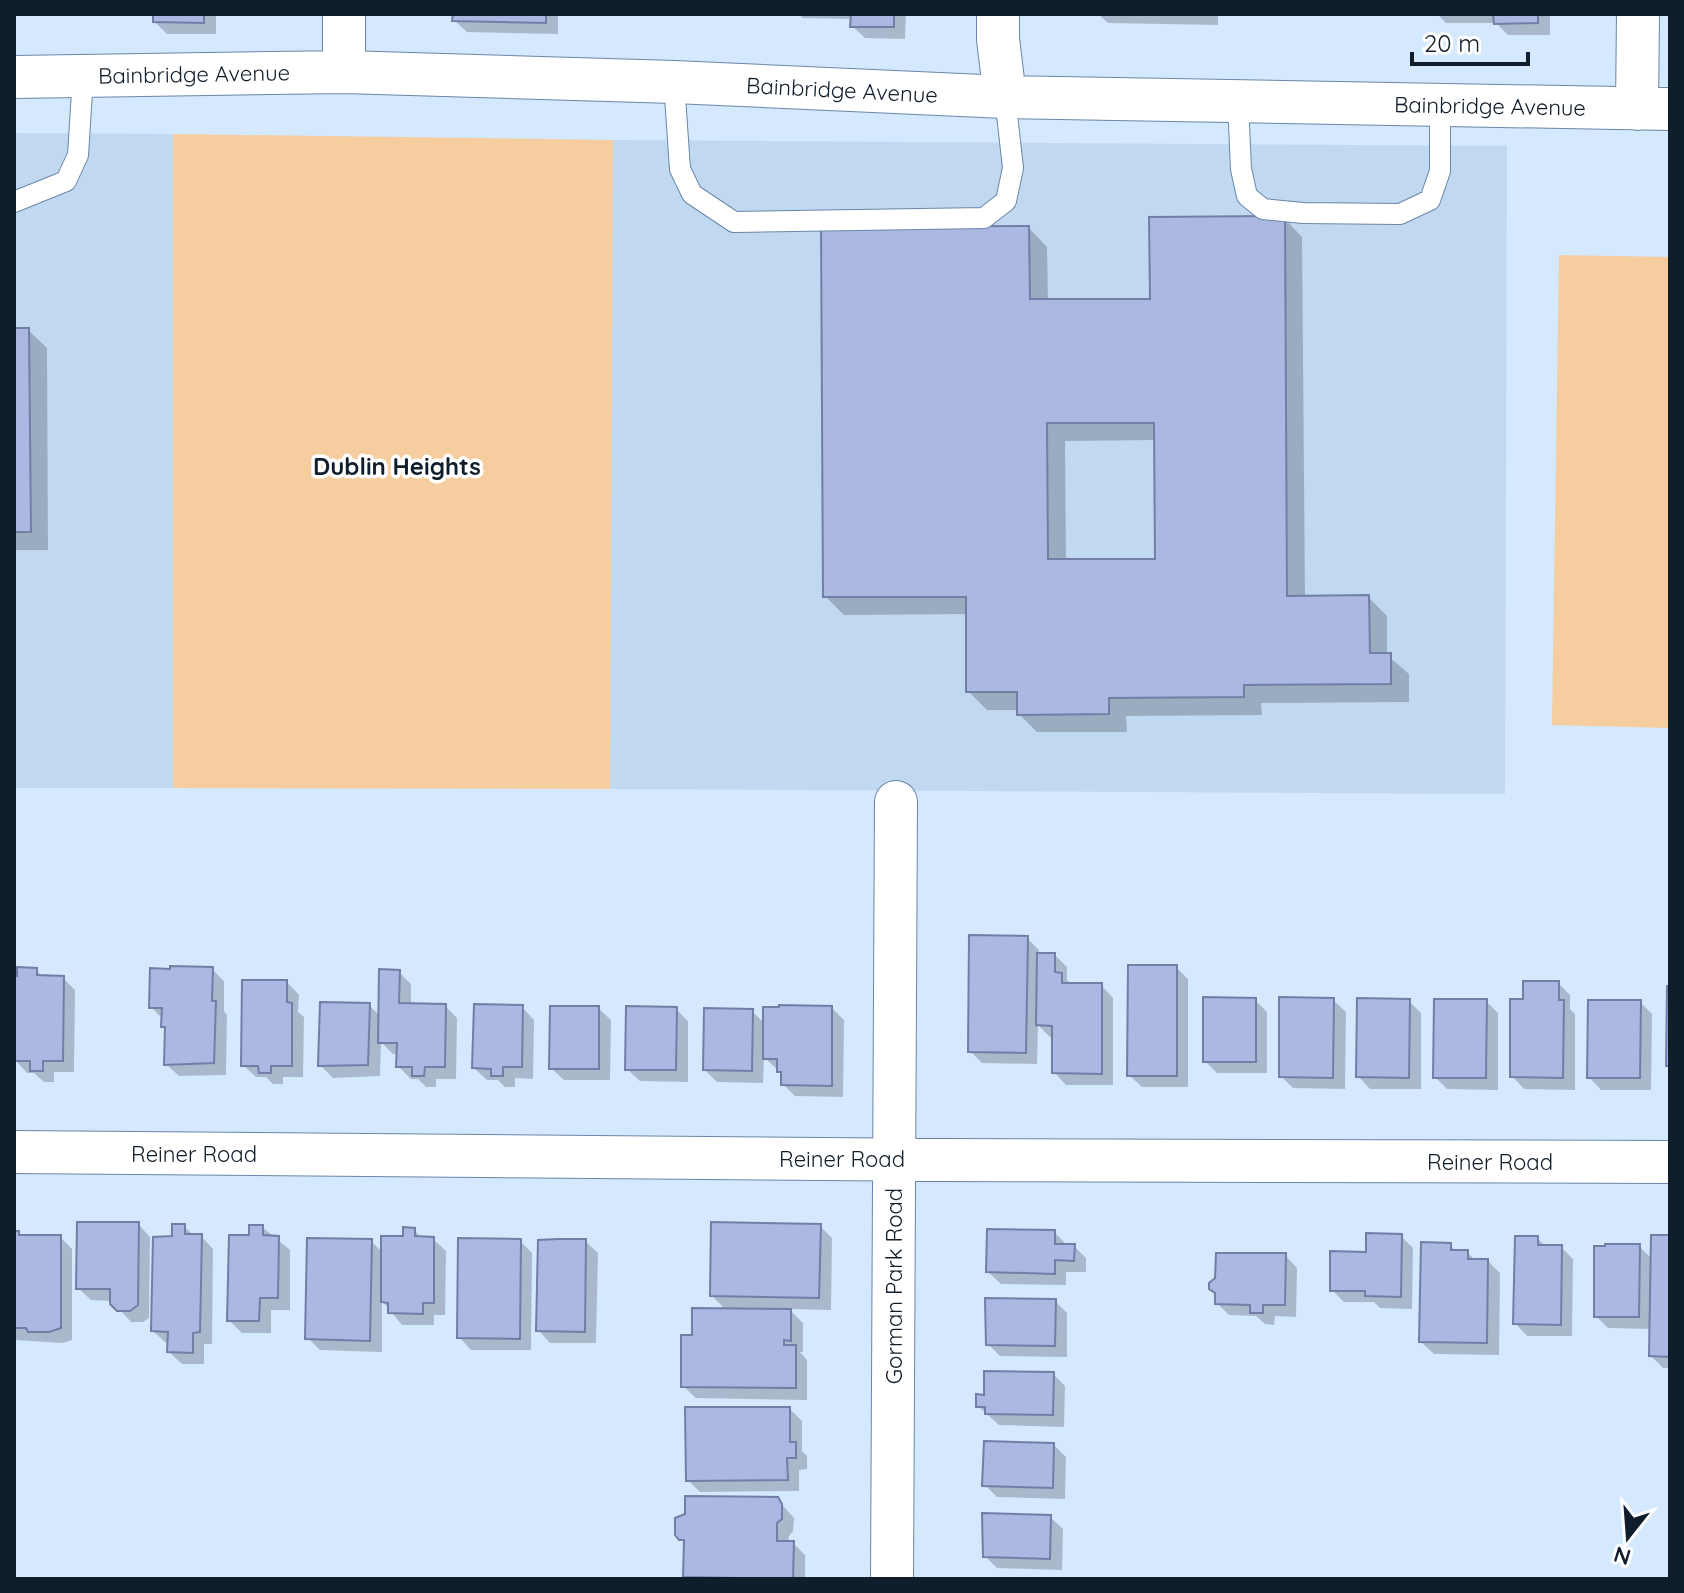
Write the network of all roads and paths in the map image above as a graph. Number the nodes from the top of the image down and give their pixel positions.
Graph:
1 (344, 14) edge
2 (998, 14) edge
3 (1638, 14) edge
4 (344, 72) junction
5 (83, 76) junction
6 (14, 77) edge
7 (674, 82) junction
8 (1005, 97) junction
9 (1238, 102) junction
10 (1440, 105) junction
11 (1654, 109) edge
12 (14, 202) edge
13 (896, 802) dead end
14 (14, 1152) edge
15 (895, 1160) junction
16 (1670, 1162) edge
17 (892, 1579) edge

1 - 4 street
2 - 8 street
3 - 11 street
4 - 5 street, Bainbridge Avenue
4 - 7 street, Bainbridge Avenue
5 - 6 street, Bainbridge Avenue
5 - 12 lane
7 - 8 street, Bainbridge Avenue
7 - 8 lane
8 - 9 street, Bainbridge Avenue
9 - 10 street, Bainbridge Avenue
9 - 10 lane
10 - 11 street, Bainbridge Avenue
13 - 15 street, Gorman Park Road
14 - 15 street, Reiner Road
15 - 16 street, Reiner Road
15 - 17 street, Gorman Park Road

